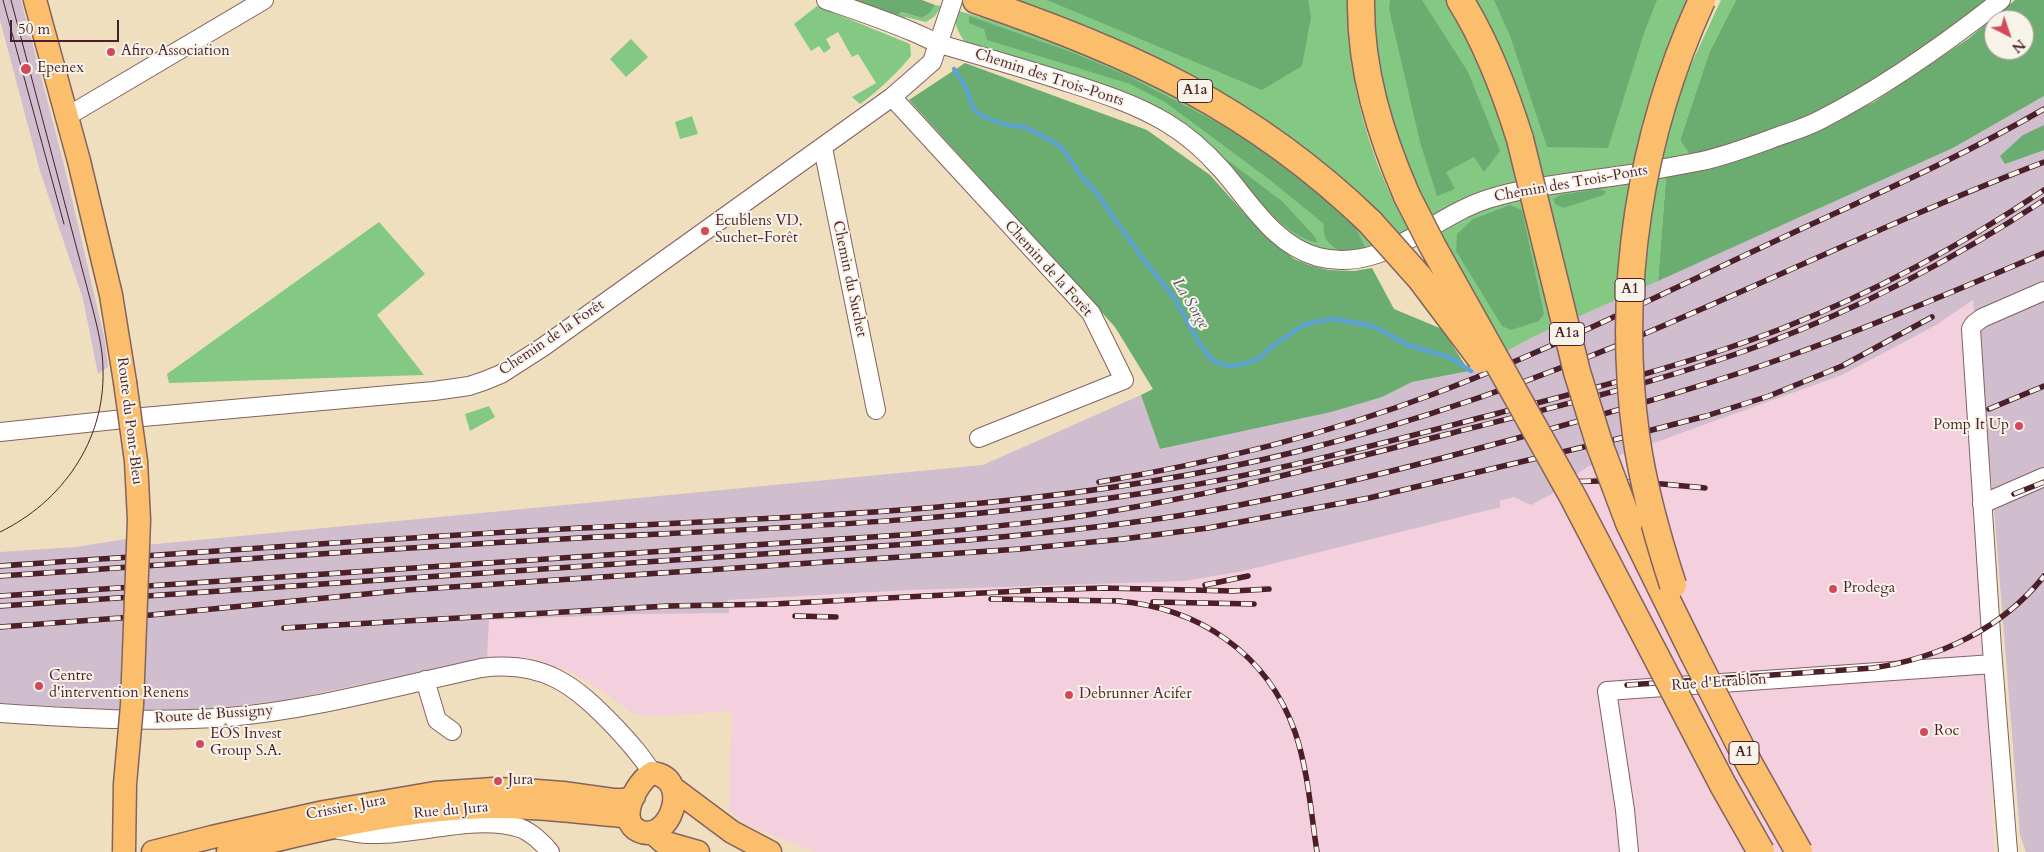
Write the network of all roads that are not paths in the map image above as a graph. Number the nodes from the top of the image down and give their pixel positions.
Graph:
1 (35, 0) edge
2 (264, 0) edge
3 (826, 0) edge
4 (953, 0) edge
5 (1361, 0) edge
6 (1460, 0) edge
7 (1702, 0) edge
8 (2001, 0) edge
9 (985, 3) edge
10 (938, 44) junction
11 (892, 97) junction
12 (66, 117) junction
13 (823, 148) junction
14 (2044, 291) edge
15 (876, 410) dead end
16 (0, 432) edge
17 (978, 438) dead end
18 (1542, 440) junction
19 (2044, 477) edge
20 (1982, 504) junction
21 (1693, 653) junction
22 (1993, 664) junction
23 (425, 680) junction
24 (0, 713) edge
25 (452, 731) dead end
26 (652, 773) junction
27 (672, 788) junction
28 (634, 796) junction
29 (628, 818) junction
30 (331, 829) junction
31 (661, 839) junction
32 (124, 852) edge
33 (153, 852) edge
34 (228, 852) edge
35 (550, 852) edge
36 (698, 852) edge
37 (770, 852) edge
38 (1629, 852) edge
39 (1761, 852) edge
40 (1799, 852) edge
41 (2008, 852) edge

1 - 12 main road, Route du Pont-Bleu
2 - 12 street
3 - 10 street, Chemin des Trois-Ponts
4 - 10 street, Chemin de la Forêt
5 - 18 highway, A1, bridge
6 - 21 highway, A1a, bridge
7 - 21 highway, A1, bridge
8 - 10 street, Chemin des Trois-Ponts
9 - 18 highway, A1a, bridge
10 - 11 street, Chemin de la Forêt
11 - 13 street, Chemin de la Forêt
11 - 17 street, Chemin de la Forêt
12 - 32 main road, Route du Pont-Bleu, bridge
13 - 15 street, Chemin du Suchet
13 - 16 street, Chemin de la Forêt
14 - 20 street
18 - 39 highway, A1, bridge
19 - 20 street
20 - 22 street
21 - 40 highway, A1, bridge
22 - 38 street, Rue d'Etrablon
22 - 41 street
23 - 24 street, Route de Bussigny
23 - 25 street
23 - 26 street, Route de Bussigny
26 - 27 main road, Route de Bussigny
26 - 28 main road
27 - 31 main road
27 - 37 main road, Route de Bussigny
28 - 29 main road
28 - 33 main road, Crissier, Jura
29 - 30 main road, Rue du Jura
29 - 31 main road
30 - 34 main road, Rue du Jura
30 - 35 street
31 - 36 main road

